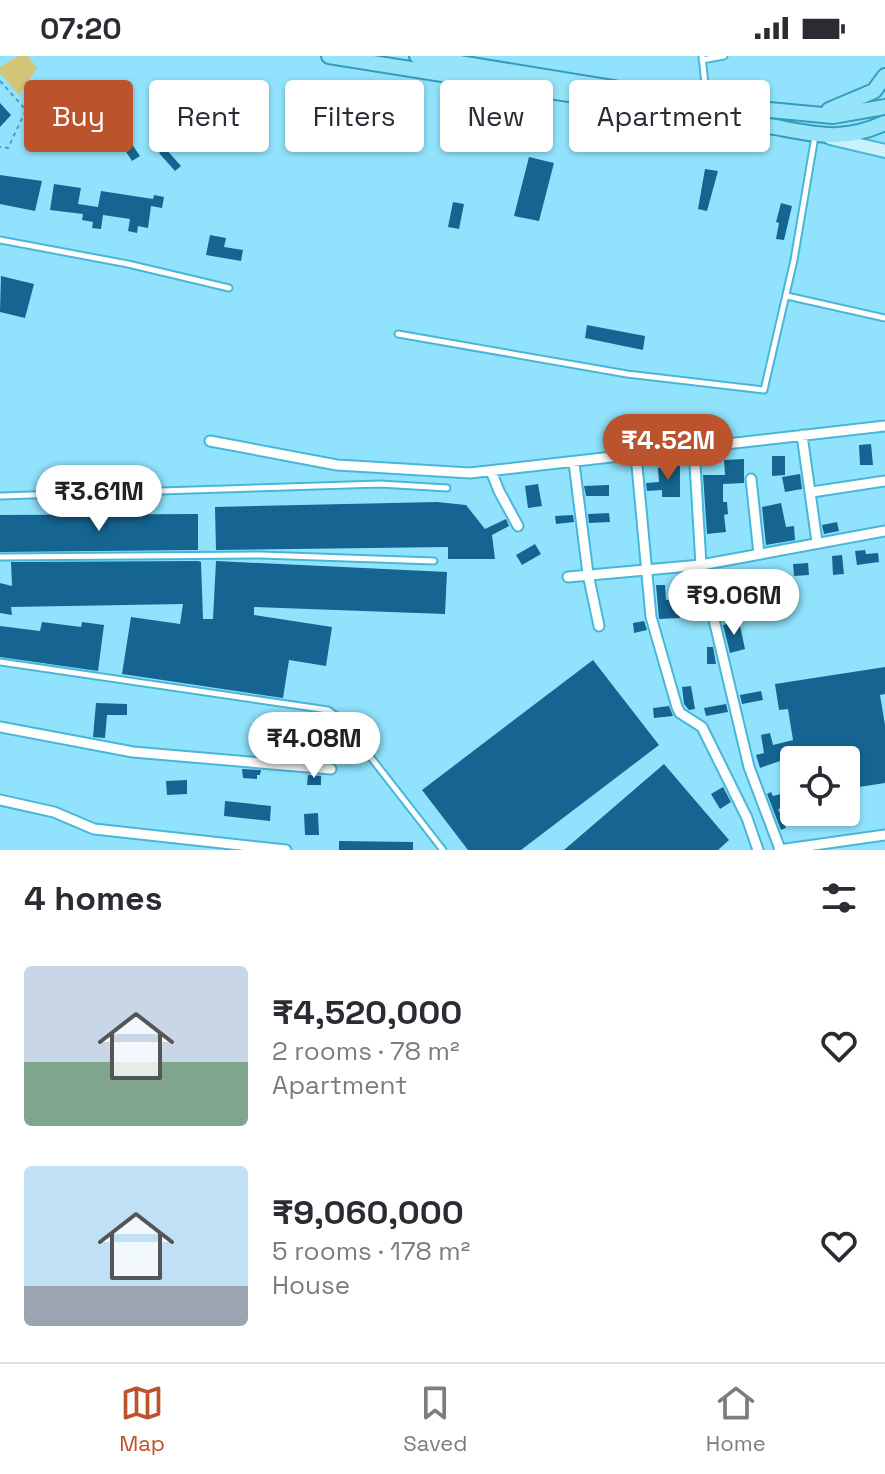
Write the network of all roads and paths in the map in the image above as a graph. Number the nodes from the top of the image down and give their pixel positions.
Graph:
1 (329, 56) edge
2 (417, 56) edge
3 (724, 56) edge
4 (702, 58) edge
5 (885, 76) edge
6 (704, 80) edge
7 (0, 81) edge
8 (569, 81) edge
9 (885, 107) edge
10 (770, 109) edge
11 (813, 113) junction
12 (885, 123) edge
13 (820, 136) junction
14 (0, 147) edge
15 (885, 151) edge
16 (0, 240) edge
17 (229, 288) dead end
18 (787, 296) junction
19 (885, 318) edge
20 (398, 334) dead end
21 (885, 426) edge
22 (802, 435) junction
23 (210, 441) dead end
24 (694, 447) junction
25 (636, 455) junction
26 (574, 463) junction
27 (491, 471) junction
28 (751, 479) dead end
29 (885, 481) edge
30 (447, 488) dead end
31 (812, 492) junction
32 (0, 496) edge
33 (518, 526) dead end
34 (885, 531) edge
35 (817, 542) junction
36 (759, 554) junction
37 (0, 557) edge
38 (434, 561) dead end
39 (701, 565) junction
40 (645, 571) junction
41 (588, 574) junction
42 (568, 577) dead end
43 (599, 626) dead end
44 (0, 662) edge
45 (0, 727) edge
46 (331, 769) dead end
47 (0, 800) edge
48 (885, 835) edge
49 (832, 847) edge
50 (286, 850) edge
51 (443, 850) edge
52 (758, 850) edge
53 (779, 850) edge

1 - 13 main road
2 - 8 main road
3 - 4 lane
4 - 6 lane
5 - 11 main road
7 - 14 path
9 - 11 main road
10 - 11 main road
12 - 13 main road
13 - 15 street
13 - 18 lane
16 - 17 lane
18 - 19 lane
18 - 20 lane
21 - 22 street
22 - 24 street
22 - 31 street
23 - 27 street
24 - 25 street
24 - 39 street
25 - 26 street
25 - 40 street
26 - 27 street
26 - 41 street
27 - 33 street
28 - 36 street
29 - 31 street
30 - 32 lane
31 - 35 street
34 - 35 street
35 - 36 street
36 - 39 street
37 - 38 lane
39 - 40 street
39 - 53 street
40 - 41 street
40 - 52 street
41 - 42 street
41 - 43 street
44 - 51 lane
45 - 46 street
47 - 50 street
48 - 49 street
49 - 53 street

